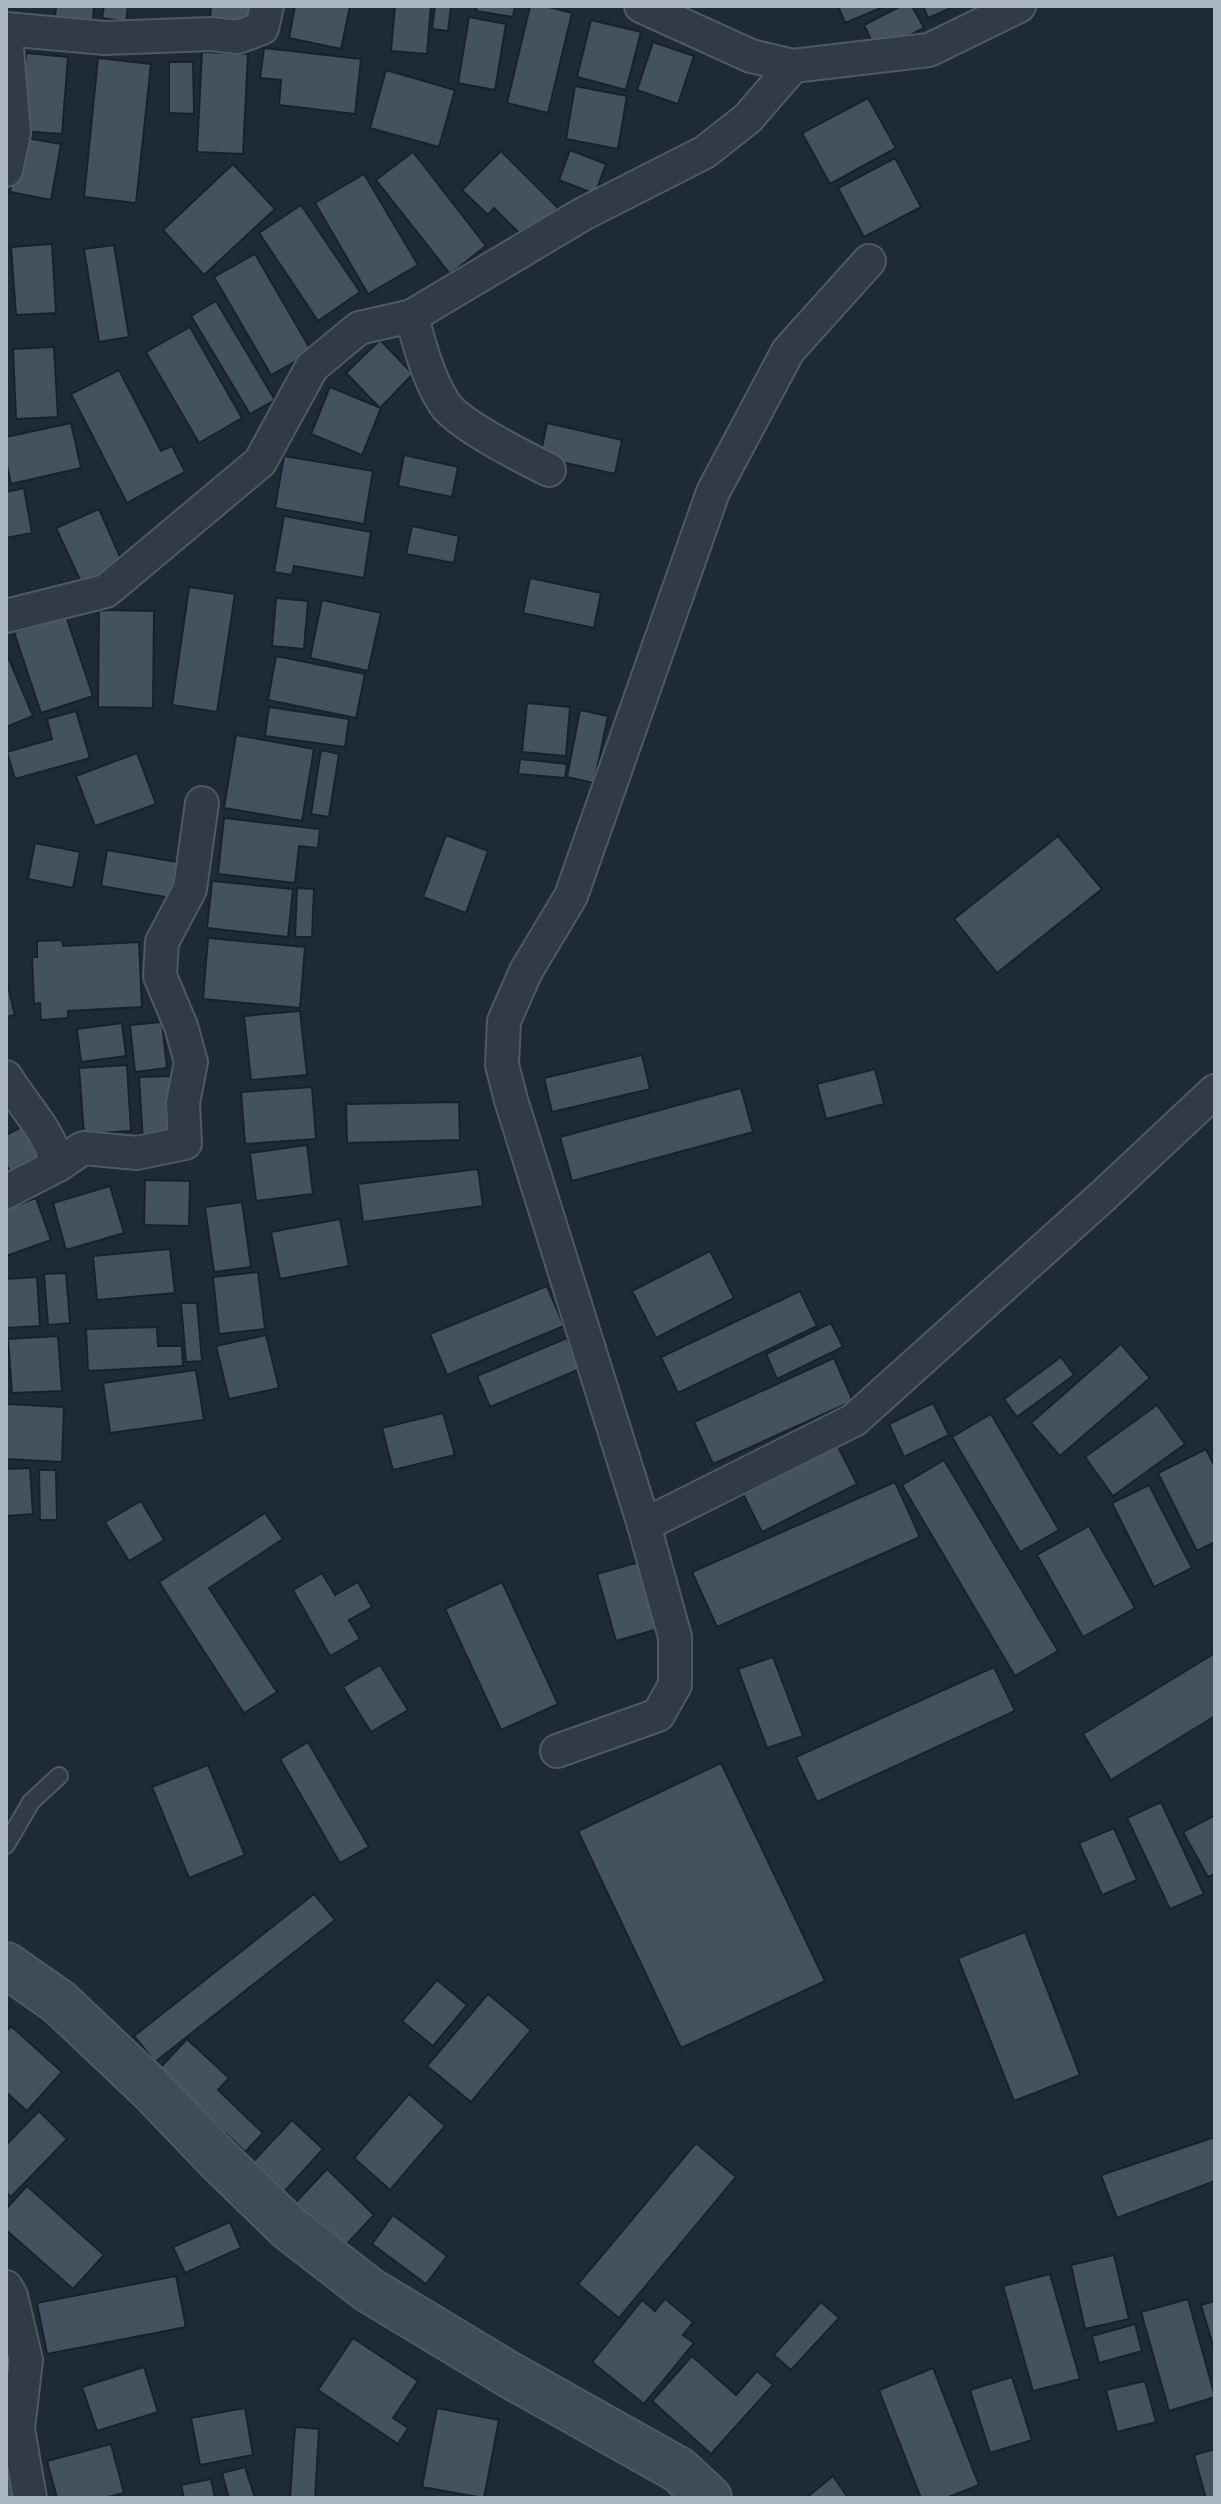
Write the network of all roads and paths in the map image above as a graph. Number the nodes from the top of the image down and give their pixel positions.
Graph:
1 (267, 6) edge
2 (641, 6) edge
3 (1019, 6) edge
4 (6, 29) edge
5 (6, 36) edge
6 (793, 66) junction
7 (6, 170) edge
8 (869, 261) dead end
9 (412, 316) junction
10 (549, 470) dead end
11 (6, 616) edge
12 (202, 803) dead end
13 (6, 1077) edge
14 (1215, 1091) edge
15 (1215, 1120) edge
16 (58, 1165) junction
17 (6, 1192) edge
18 (1103, 1196) junction
19 (644, 1525) junction
20 (557, 1751) dead end
21 (59, 1776) dead end
22 (6, 1845) edge
23 (6, 1965) edge
24 (6, 2287) edge
25 (30, 2498) edge
26 (709, 2498) edge

1 - 4 street
2 - 6 street
3 - 6 street
5 - 7 street
6 - 9 street
8 - 19 street
9 - 10 street
9 - 11 street
12 - 16 street
13 - 16 street
14 - 18 street
15 - 18 street
16 - 17 street
18 - 19 street
19 - 20 street
21 - 22 lane
23 - 26 street
24 - 25 street

